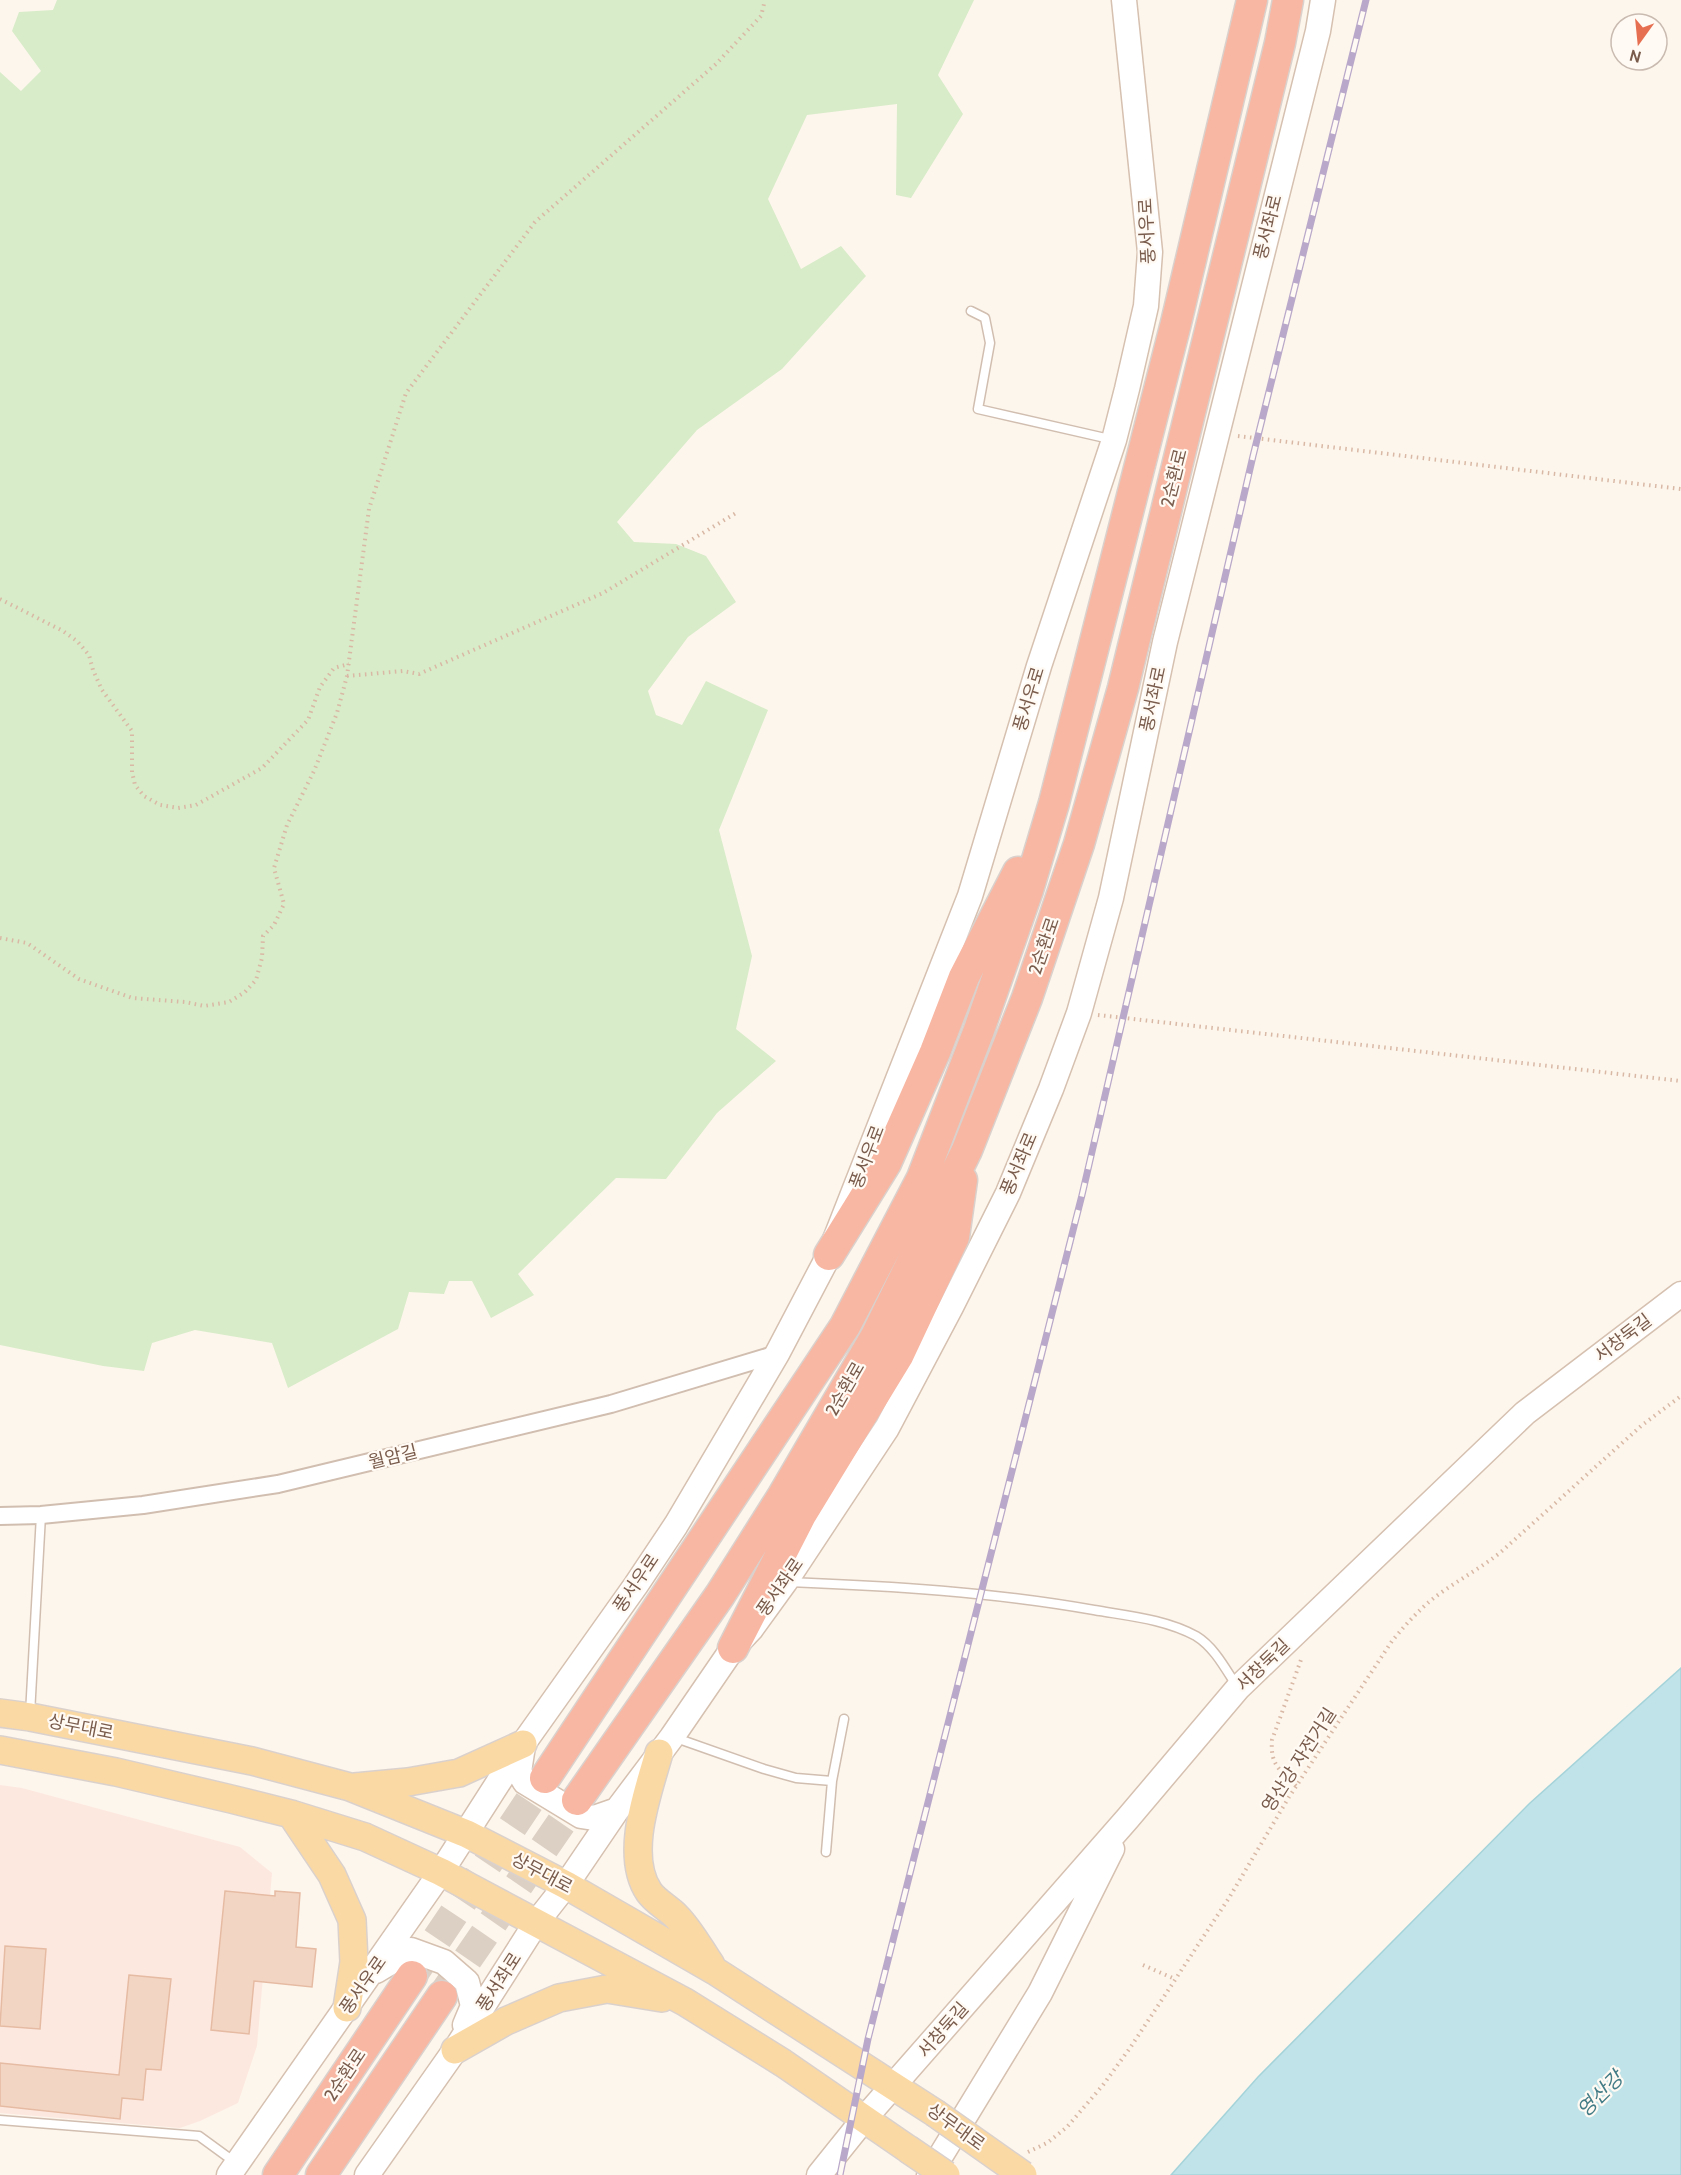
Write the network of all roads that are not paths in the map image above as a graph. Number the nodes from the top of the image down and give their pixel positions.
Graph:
1 (1124, 0) edge
2 (1252, 0) edge
3 (1288, 0) edge
4 (1323, 0) edge
5 (971, 311) dead end
6 (1114, 440) junction
7 (1054, 803) junction
8 (967, 1149) junction
9 (829, 1255) junction
10 (1681, 1294) edge
11 (777, 1354) junction
12 (42, 1515) junction
13 (0, 1516) edge
14 (785, 1582) junction
15 (733, 1648) junction
16 (1238, 1688) junction
17 (0, 1713) edge
18 (30, 1717) junction
19 (844, 1719) dead end
20 (523, 1743) junction
21 (666, 1745) junction
22 (0, 1750) edge
23 (545, 1778) tunnel mouth
24 (832, 1781) junction
25 (350, 1788) junction
26 (577, 1800) tunnel mouth
27 (617, 1810) junction
28 (291, 1814) junction
29 (1128, 1818) junction
30 (467, 1834) junction
31 (826, 1852) dead end
32 (441, 1872) junction
33 (566, 1885) junction
34 (536, 1923) junction
35 (715, 1971) junction
36 (370, 1974) junction
37 (412, 1976) tunnel mouth
38 (442, 1996) tunnel mouth
39 (685, 2002) junction
40 (346, 2008) junction
41 (455, 2049) junction
42 (895, 2086) junction
43 (864, 2119) junction
44 (0, 2120) edge
45 (1024, 2164) edge
46 (233, 2169) edge
47 (278, 2175) edge
48 (321, 2175) edge
49 (367, 2175) edge
50 (819, 2175) edge
51 (929, 2175) edge
52 (945, 2175) edge

1 - 6 street, 풍서우로
2 - 7 highway, 2순환로
3 - 8 highway, 2순환로
4 - 14 street, 풍서좌로
5 - 6 lane
6 - 9 street, 풍서우로
7 - 9 highway
7 - 23 highway, 2순환로
8 - 15 highway
8 - 26 highway, 2순환로
9 - 11 street, 풍서우로
10 - 16 street, 서창둑길
11 - 12 street, 월암길
11 - 20 street, 풍서우로
12 - 13 street, 월암길
12 - 18 lane
14 - 15 street, 풍서좌로
14 - 16 lane
15 - 21 street, 풍서좌로
16 - 29 street, 서창둑길
17 - 18 main road, 상무대로
18 - 25 main road, 상무대로
19 - 24 lane
20 - 25 main road
20 - 27 street
20 - 30 street, 풍서우로
21 - 24 lane
21 - 27 street, 풍서좌로
21 - 35 main road
22 - 28 main road, 상무대로
24 - 31 lane
25 - 30 main road, 상무대로
27 - 33 street, 풍서좌로
28 - 32 main road, 상무대로
28 - 40 main road
29 - 42 street, 서창둑길
29 - 51 street
30 - 32 street, 풍서우로
30 - 33 main road, 상무대로
32 - 34 main road, 상무대로
32 - 36 street, 풍서우로
33 - 34 street, 풍서좌로
33 - 35 main road, 상무대로
34 - 39 main road, 상무대로
34 - 41 street, 풍서좌로
35 - 42 main road, 상무대로
36 - 40 street, 풍서우로
36 - 41 street
37 - 47 highway, 2순환로
38 - 48 highway, 2순환로
39 - 41 main road
39 - 43 main road, 상무대로
40 - 46 street, 풍서우로
41 - 49 street, 풍서좌로
42 - 43 street, 서창둑길
42 - 45 main road, 상무대로, bridge
43 - 50 street, 서창둑길
43 - 52 main road, 상무대로, bridge
44 - 46 lane

